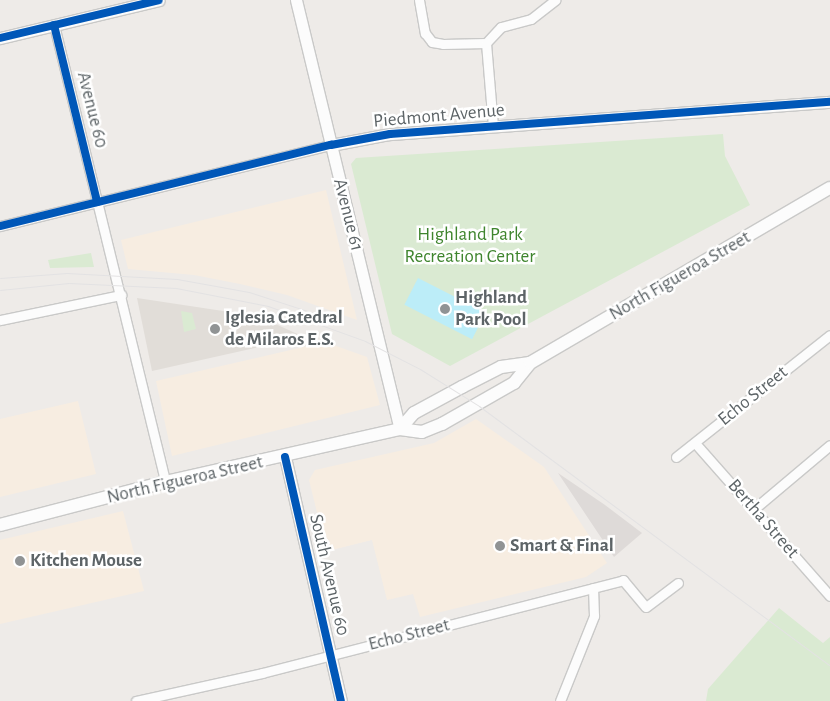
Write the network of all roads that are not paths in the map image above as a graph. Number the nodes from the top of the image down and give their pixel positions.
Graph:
1 (159, 0) edge
2 (296, 0) edge
3 (419, 0) edge
4 (555, 0) edge
5 (54, 25) junction
6 (0, 38) edge
7 (486, 43) junction
8 (830, 102) edge
9 (493, 128) junction
10 (331, 145) junction
11 (829, 190) edge
12 (97, 202) junction
13 (0, 226) edge
14 (121, 295) junction
15 (0, 320) edge
16 (830, 335) edge
17 (530, 363) junction
18 (400, 429) junction
19 (695, 443) junction
20 (830, 445) edge
21 (285, 457) junction
22 (676, 457) dead end
23 (165, 482) junction
24 (754, 510) junction
25 (0, 525) edge
26 (678, 583) dead end
27 (593, 588) junction
28 (830, 596) edge
29 (331, 655) junction
30 (136, 701) edge
31 (341, 701) edge
32 (560, 701) edge

1 - 5 street
2 - 10 street, Avenue 61
3 - 7 street
4 - 7 street
5 - 6 street
5 - 12 street, Avenue 60
7 - 9 street
8 - 9 street, Piedmont Avenue
9 - 10 street, Piedmont Avenue
10 - 12 street, Piedmont Avenue
10 - 18 street, Avenue 61
11 - 17 main road, North Figueroa Street
12 - 13 street, Piedmont Avenue
12 - 14 street, Avenue 60
14 - 15 street
14 - 23 street, Avenue 60
16 - 19 street, Echo Street
17 - 18 main road, North Figueroa Street
17 - 18 main road, North Figueroa Street
18 - 21 main road, North Figueroa Street
19 - 22 street, Echo Street
19 - 24 street, Bertha Street
20 - 24 street
21 - 23 main road, North Figueroa Street
21 - 29 street, South Avenue 60
23 - 25 main road, North Figueroa Street
24 - 28 street, Bertha Street
26 - 27 street, Echo Street
27 - 29 street, Echo Street
27 - 32 street
29 - 30 street, Echo Street
29 - 31 street, South Avenue 60

